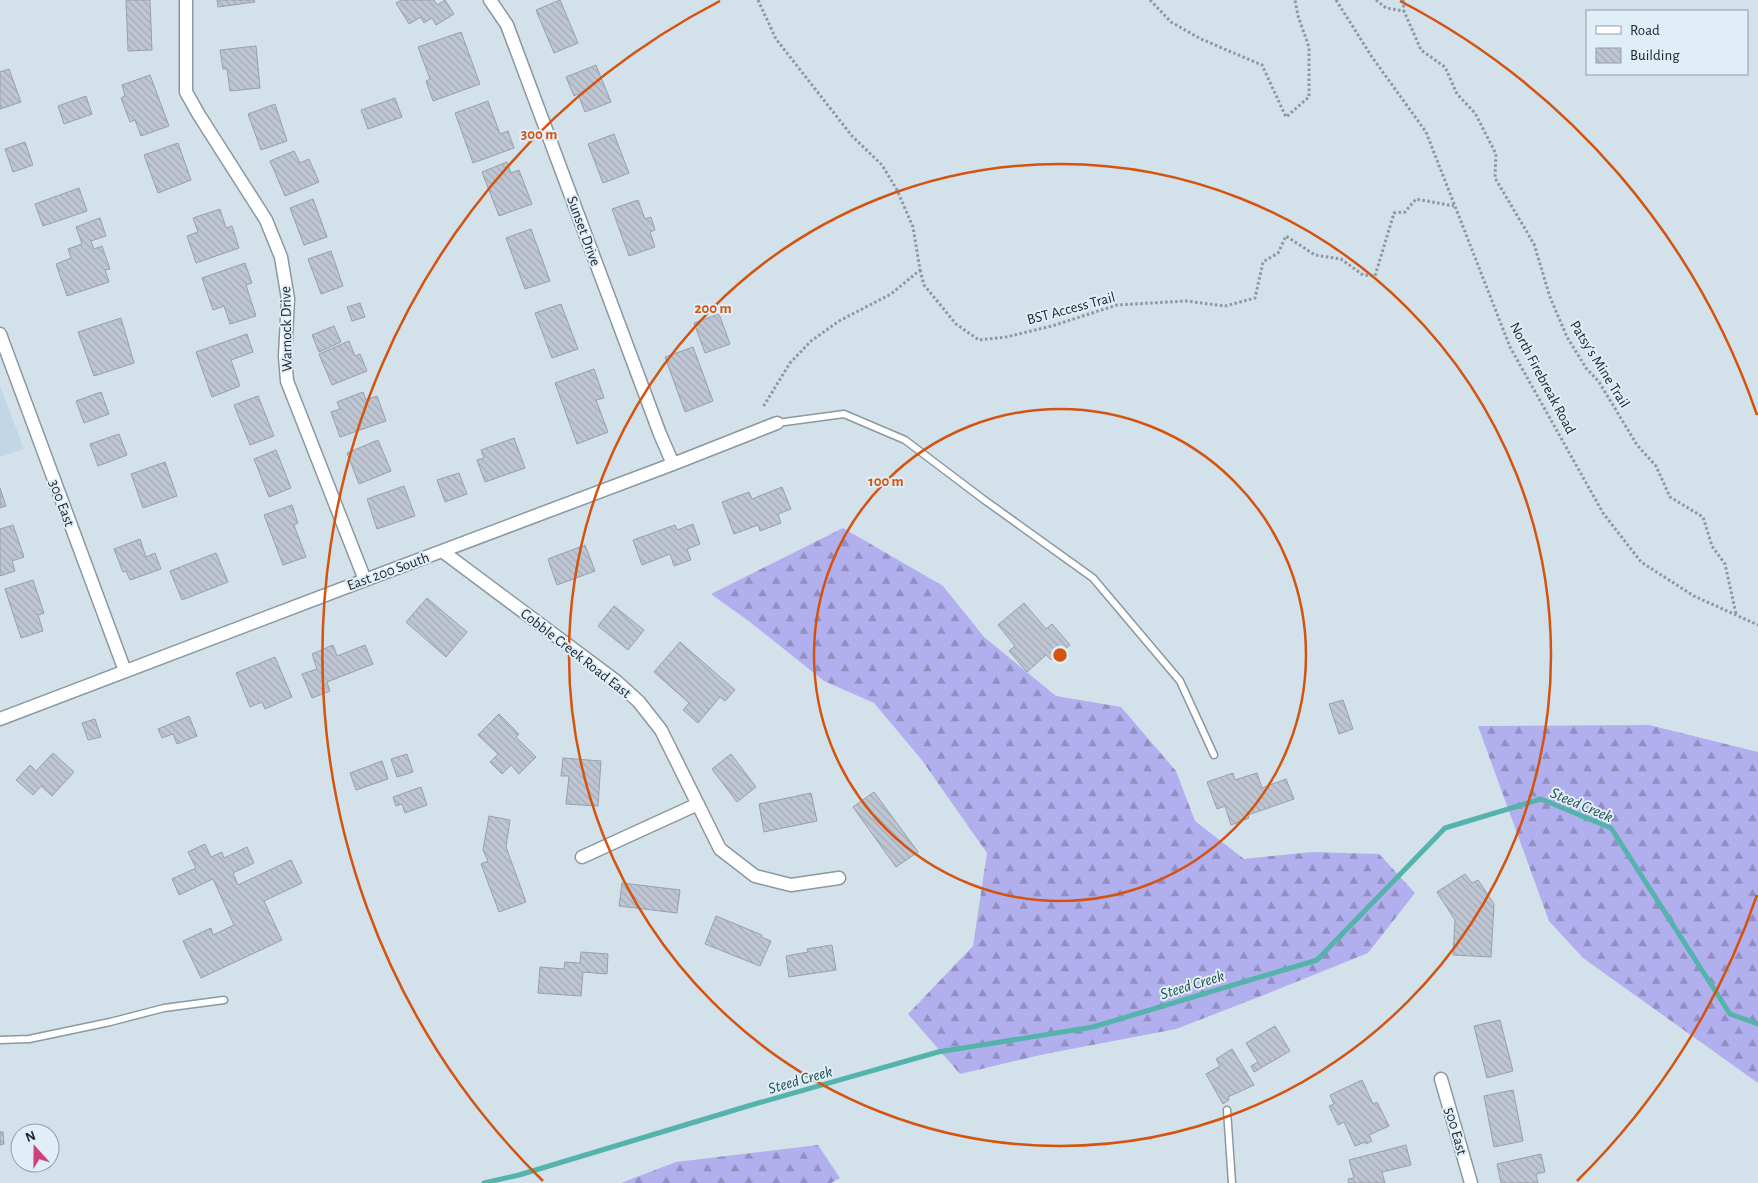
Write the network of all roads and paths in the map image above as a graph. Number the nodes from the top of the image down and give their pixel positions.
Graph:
1 (186, 0) edge
2 (490, 0) edge
3 (758, 0) edge
4 (1150, 0) edge
5 (1295, 0) edge
6 (1336, 0) edge
7 (1376, 0) edge
8 (1403, 0) edge
9 (1404, 11) junction
10 (1455, 206) junction
11 (920, 270) junction
12 (0, 334) edge
13 (763, 407) dead end
14 (777, 422) joint
15 (673, 464) junction
16 (442, 551) junction
17 (365, 580) junction
18 (1736, 615) junction
19 (1758, 626) edge
20 (125, 671) junction
21 (0, 719) edge
22 (1214, 755) dead end
23 (698, 804) junction
24 (582, 857) dead end
25 (839, 878) dead end
26 (224, 1000) dead end
27 (0, 1040) edge
28 (1441, 1079) dead end
29 (1227, 1110) dead end
30 (1232, 1183) edge
31 (1471, 1183) edge

1 - 17 street, Warnock Drive
2 - 15 street, Sunset Drive
3 - 11 path, BST Access Trail
4 - 5 path
6 - 10 path, North Firebreak Road
7 - 9 path
8 - 9 path, Patsy's Mine Trail
9 - 18 path, Patsy's Mine Trail
10 - 11 path, BST Access Trail
10 - 18 path, North Firebreak Road
11 - 13 path
12 - 20 street, 300 East
14 - 15 street, East 200 South
14 - 22 lane
15 - 16 street, East 200 South
16 - 17 street, East 200 South
16 - 23 street, Cobble Creek Road East
17 - 20 street, East 200 South
18 - 19 path, North Firebreak Road
20 - 21 street, East 200 South
23 - 24 street
23 - 25 street, Cobble Creek Road East
26 - 27 lane
28 - 31 street, 500 East
29 - 30 lane

